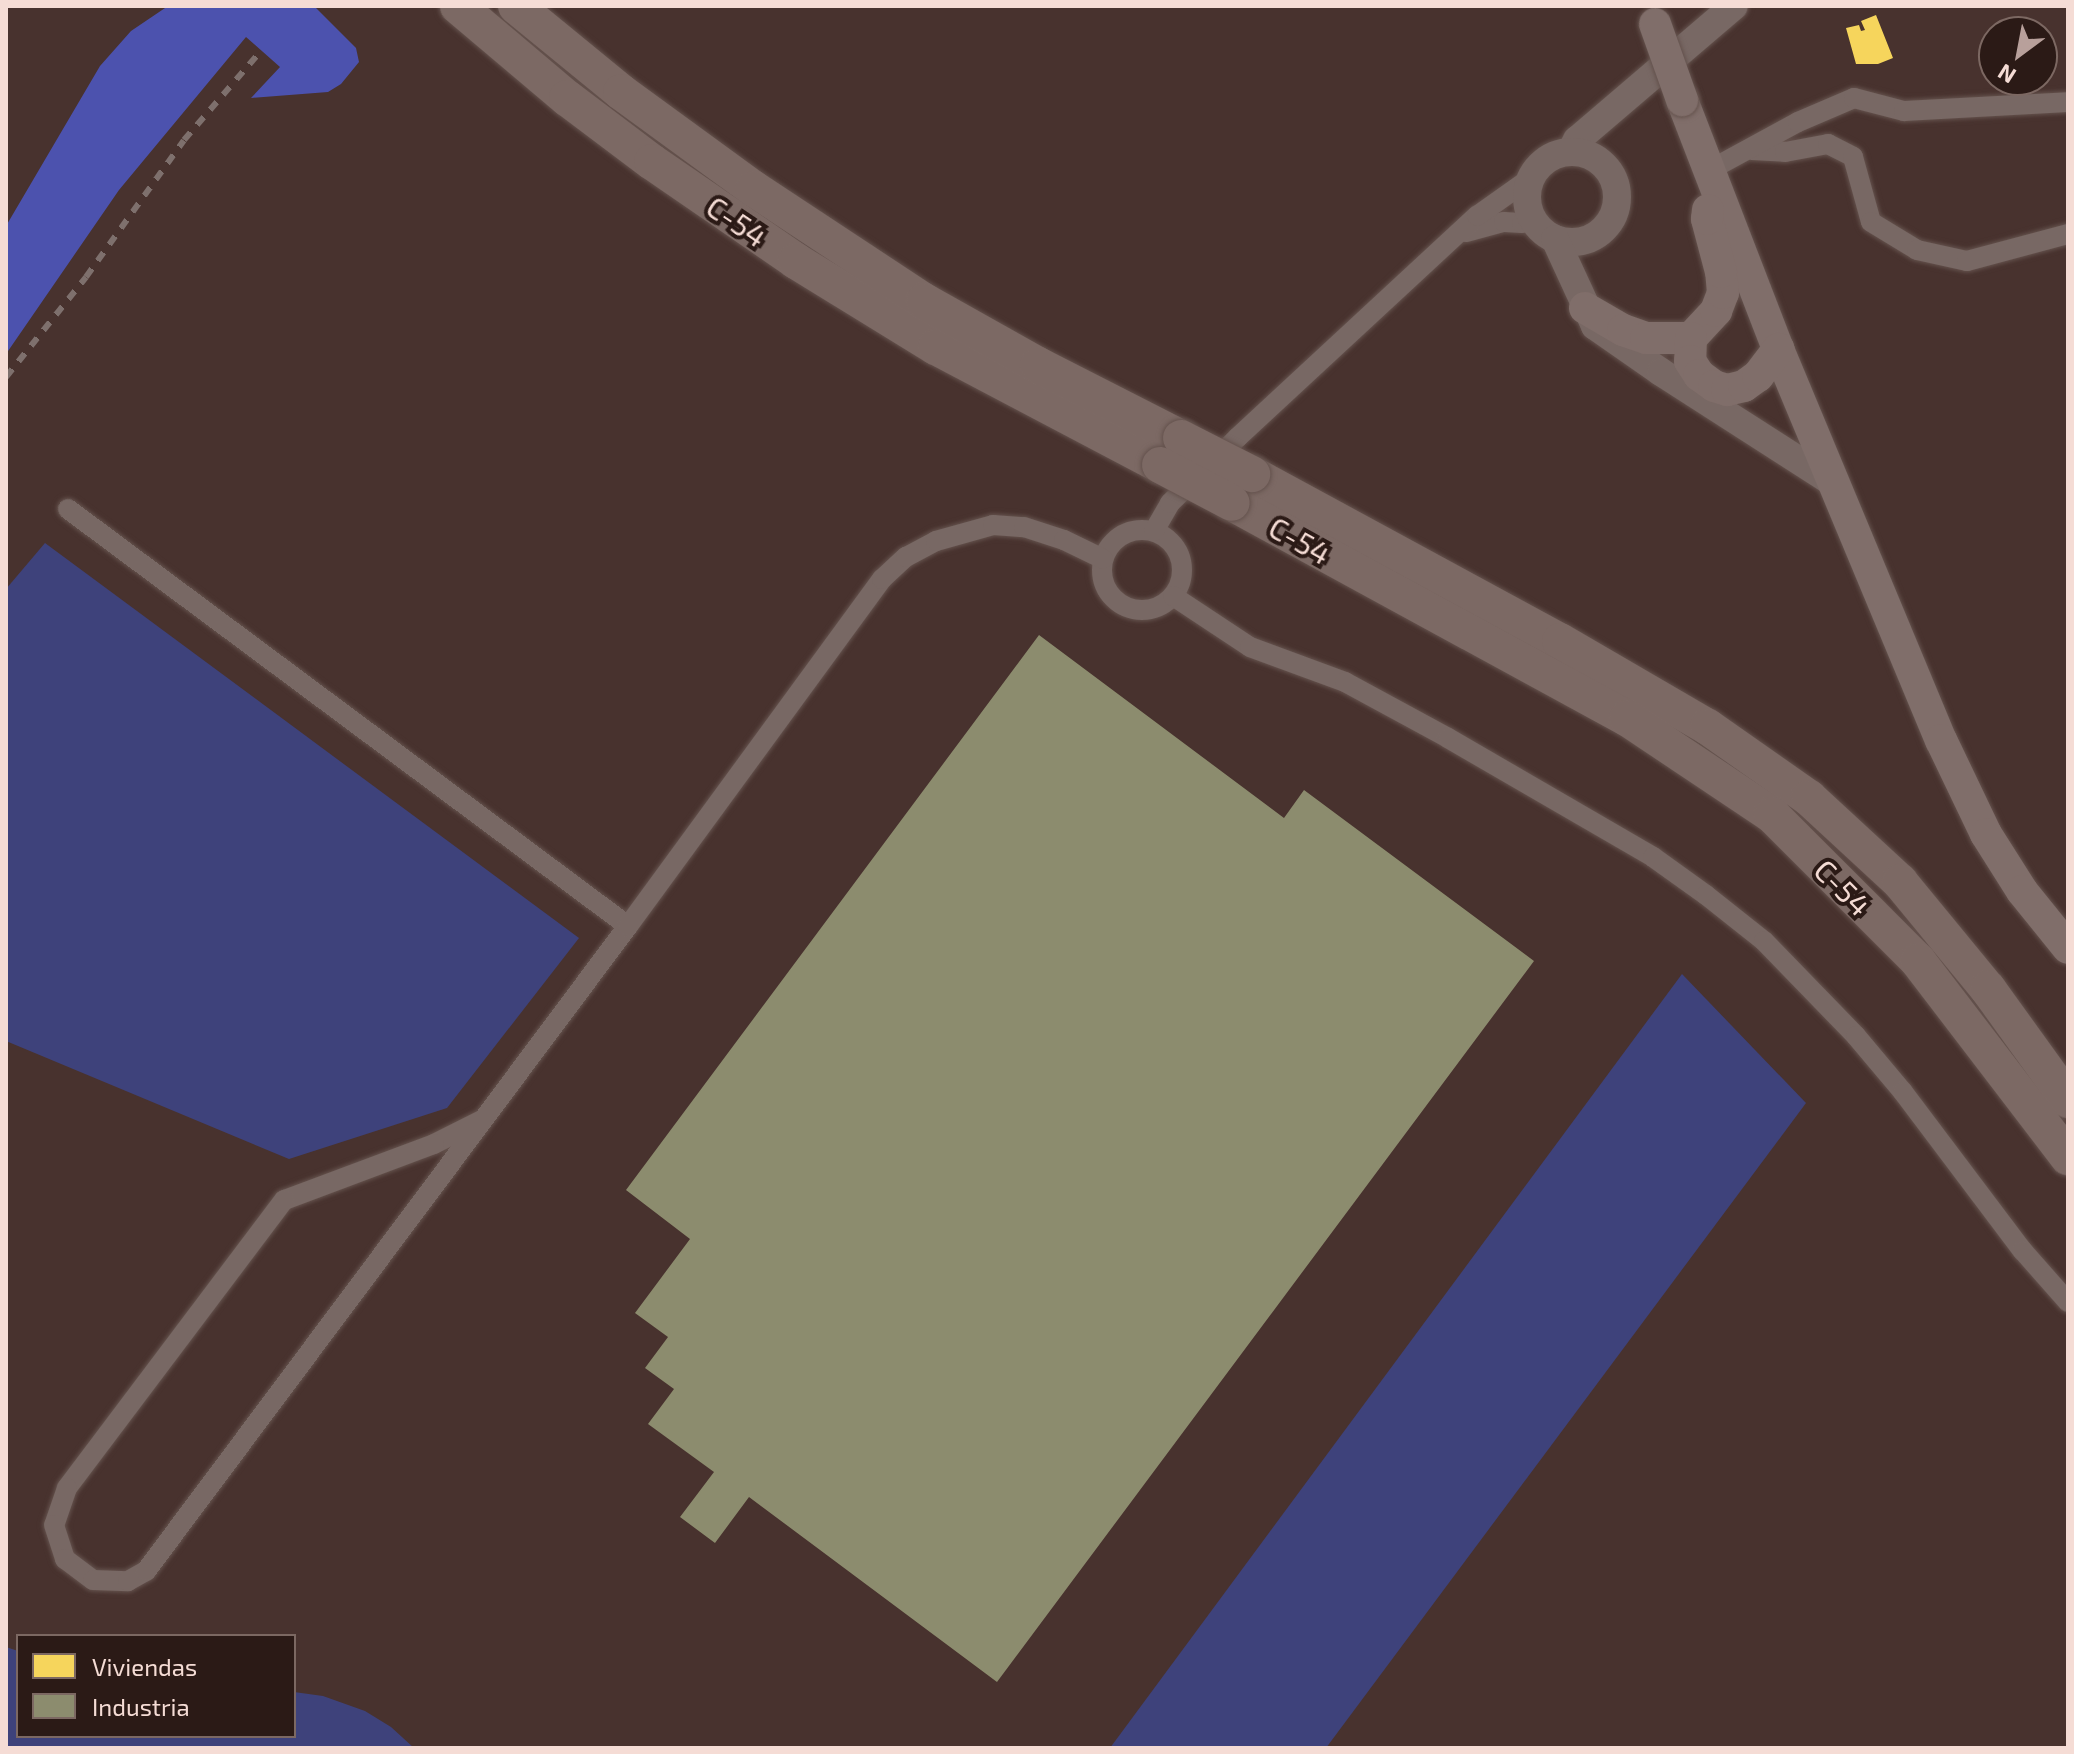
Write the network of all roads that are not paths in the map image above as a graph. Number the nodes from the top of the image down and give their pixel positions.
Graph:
1 (458, 6) edge
2 (516, 6) edge
3 (1734, 6) edge
4 (1651, 15) edge
5 (2068, 102) edge
6 (1620, 105) junction
7 (1752, 150) junction
8 (1571, 151) junction
9 (1605, 165) junction
10 (1710, 177) junction
11 (1529, 179) junction
12 (1532, 220) junction
13 (1462, 233) junction
14 (2068, 234) edge
15 (1594, 237) junction
16 (1555, 239) junction
17 (1580, 298) junction
18 (1691, 338) junction
19 (1778, 349) junction
20 (1171, 452) junction
21 (1834, 483) junction
22 (1242, 489) junction
23 (68, 509) dead end
24 (1154, 531) junction
25 (1103, 559) junction
26 (1173, 596) junction
27 (628, 926) junction
28 (2068, 948) edge
29 (2068, 1100) edge
30 (482, 1120) junction
31 (2068, 1157) edge
32 (2068, 1302) edge

1 - 20 highway, C-54 / C-54
2 - 20 highway, C-54
3 - 6 main road
4 - 10 main road, bridge
5 - 7 street
6 - 8 main road
6 - 9 main road
7 - 10 street
7 - 14 street
8 - 9 main road
8 - 11 main road
9 - 15 main road
10 - 18 main road
10 - 19 main road
11 - 12 main road
11 - 13 street
12 - 13 street
12 - 16 main road
13 - 24 street
15 - 16 main road
15 - 17 main road
16 - 17 main road
17 - 18 main road
17 - 21 main road
18 - 19 main road
19 - 21 main road
20 - 22 highway, C-54 / C-54, bridge
21 - 28 main road
22 - 29 highway, C-54 / C-54
22 - 31 highway, C-54 / C-54
23 - 27 street
24 - 25 street
24 - 26 street
25 - 26 street
25 - 27 street
26 - 32 street
27 - 30 street
30 - 30 street

